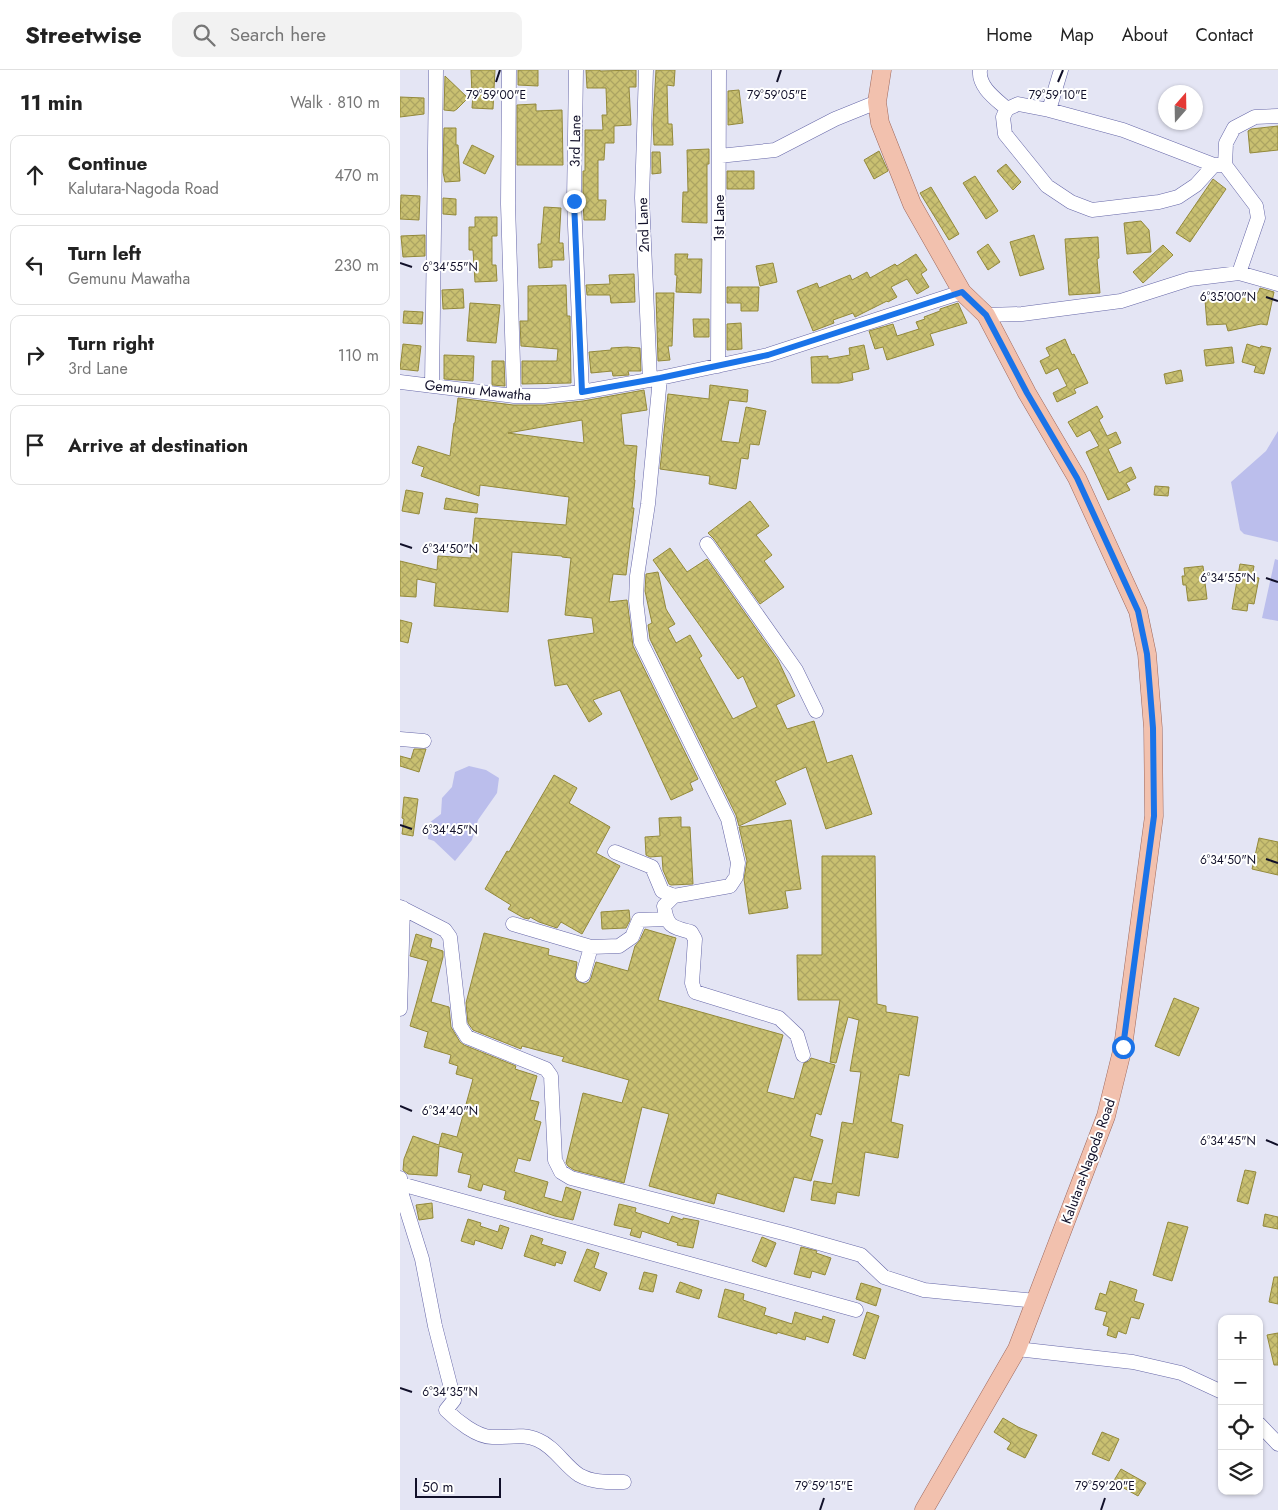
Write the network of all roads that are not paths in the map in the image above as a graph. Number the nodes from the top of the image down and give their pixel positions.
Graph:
1 (436, 70) edge
2 (509, 70) edge
3 (576, 70) edge
4 (646, 70) edge
5 (720, 70) edge
6 (882, 70) edge
7 (980, 70) edge
8 (1061, 70) edge
9 (877, 102) junction
10 (1007, 109) junction
11 (1049, 110) junction
12 (1278, 116) edge
13 (719, 156) junction
14 (1219, 165) junction
15 (1240, 273) junction
16 (1278, 284) edge
17 (962, 292) junction
18 (986, 315) junction
19 (718, 366) junction
20 (655, 379) junction
21 (400, 382) edge
22 (432, 386) junction
23 (582, 392) junction
24 (514, 396) junction
25 (707, 544) dead end
26 (816, 711) dead end
27 (400, 739) edge
28 (424, 741) dead end
29 (615, 852) dead end
30 (674, 896) junction
31 (402, 908) edge
32 (666, 919) junction
33 (513, 924) dead end
34 (591, 947) junction
35 (583, 975) dead end
36 (400, 1009) edge
37 (803, 1055) dead end
38 (401, 1181) edge
39 (1036, 1301) junction
40 (856, 1310) dead end
41 (1017, 1349) junction
42 (1218, 1390) edge
43 (1263, 1428) edge
44 (1278, 1444) edge
45 (624, 1482) dead end
46 (924, 1510) edge

1 - 22 street
2 - 24 street
3 - 23 street, 3rd Lane
4 - 20 street, 2nd Lane
5 - 13 street, 1st Lane
6 - 9 main road, Kalutara-Nagoda Road
7 - 10 street
8 - 11 street
9 - 13 street
9 - 17 main road, Kalutara-Nagoda Road
10 - 11 street
10 - 14 street
11 - 14 street
12 - 14 street
13 - 19 street, 1st Lane
14 - 15 street
15 - 16 street
15 - 18 street
17 - 18 main road, Kalutara-Nagoda Road
17 - 19 street, Gemunu Mawatha
18 - 39 main road, Kalutara-Nagoda Road
19 - 20 street, Gemunu Mawatha
20 - 23 street, Gemunu Mawatha
20 - 30 street, 2nd Lane
21 - 22 street, Gemunu Mawatha
22 - 24 street, Gemunu Mawatha
23 - 24 street, Gemunu Mawatha
25 - 26 street
27 - 28 street
29 - 30 street
30 - 32 street
31 - 36 street
31 - 39 street
32 - 34 street
32 - 37 street
33 - 34 street
34 - 35 street
38 - 40 street
38 - 45 street
39 - 41 main road, Kalutara-Nagoda Road
41 - 42 street
41 - 46 main road, Kalutara-Nagoda Road
43 - 44 street

